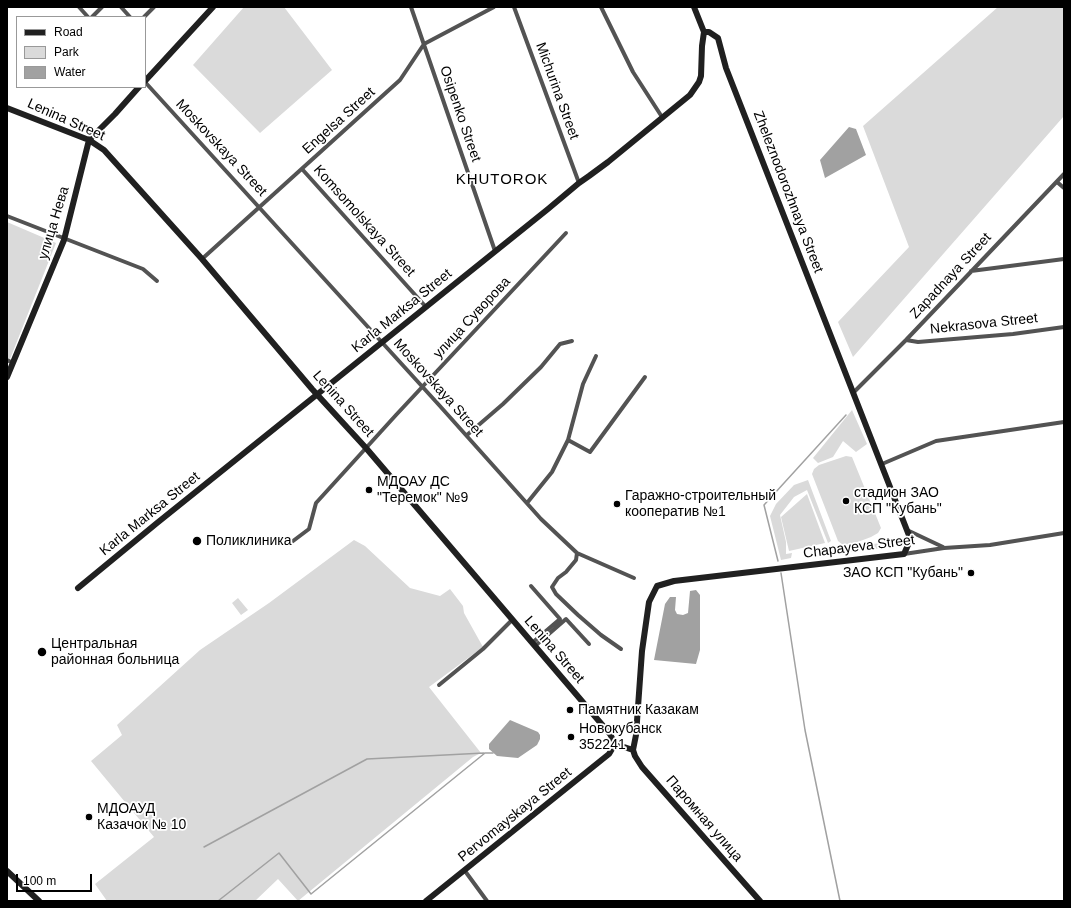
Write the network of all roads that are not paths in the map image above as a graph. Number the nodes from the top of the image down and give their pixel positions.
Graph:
1 (79, 7) edge
2 (102, 7) edge
3 (121, 7) edge
4 (154, 7) edge
5 (411, 7) edge
6 (494, 7) edge
7 (514, 7) edge
8 (601, 7) edge
9 (694, 7) edge
10 (209, 8) edge
11 (87, 16) edge
12 (93, 16) edge
13 (129, 16) edge
14 (145, 16) edge
15 (704, 32) junction
16 (424, 44) junction
17 (146, 80) edge
18 (146, 82) edge
19 (138, 88) edge
20 (7, 108) edge
21 (662, 117) junction
22 (89, 140) junction
23 (302, 169) junction
24 (1064, 174) edge
25 (1057, 182) junction
26 (579, 183) junction
27 (1064, 188) edge
28 (260, 207) junction
29 (7, 216) edge
30 (566, 233) dead end
31 (64, 240) junction
32 (496, 251) junction
33 (1064, 259) edge
34 (202, 260) junction
35 (971, 272) junction
36 (157, 281) dead end
37 (426, 307) junction
38 (1064, 327) edge
39 (906, 340) junction
40 (572, 341) dead end
41 (382, 343) junction
42 (596, 356) dead end
43 (10, 362) edge
44 (645, 377) dead end
45 (7, 378) edge
46 (423, 388) junction
47 (854, 393) junction
48 (318, 394) junction
49 (1064, 422) edge
50 (467, 435) junction
51 (568, 440) junction
52 (366, 448) junction
53 (882, 464) junction
54 (527, 503) junction
55 (907, 530) junction
56 (1064, 533) edge
57 (289, 544) dead end
58 (944, 548) junction
59 (577, 553) junction
60 (904, 554) junction
61 (634, 578) dead end
62 (530, 586) dead end
63 (78, 588) dead end
64 (512, 620) junction
65 (533, 644) junction
66 (589, 644) dead end
67 (620, 649) dead end
68 (439, 685) dead end
69 (615, 744) junction
70 (634, 750) junction
71 (7, 871) edge
72 (465, 871) junction
73 (39, 901) edge
74 (426, 901) edge
75 (487, 901) edge
76 (760, 901) edge

1 - 11 street
2 - 12 street
3 - 13 street
4 - 14 street
5 - 16 street, Osipenko Street
6 - 16 street, Engelsa Street
7 - 26 street, Michurina Street
8 - 21 street
9 - 15 main road
10 - 17 main road
15 - 21 main road, Karla Marksa Street
15 - 47 main road, Zheleznodorozhnaya Street
16 - 23 street, Engelsa Street
16 - 32 street, Osipenko Street
18 - 28 street, Moskovskaya Street
19 - 22 main road
20 - 22 main road, Lenina Street
21 - 26 main road, Karla Marksa Street
22 - 31 main road, улица Нева
22 - 34 main road, Lenina Street
23 - 28 street, Engelsa Street
23 - 37 street, Komsomolskaya Street
24 - 25 street, Zapadnaya Street
25 - 27 street
25 - 35 street, Zapadnaya Street
26 - 32 main road, Karla Marksa Street
28 - 34 street, Engelsa Street
28 - 41 street, Moskovskaya Street
29 - 31 street
30 - 46 street, улица Суворова
31 - 36 street
31 - 43 main road, улица Нева
32 - 37 main road, Karla Marksa Street
33 - 35 street
34 - 48 main road, Lenina Street
35 - 39 street, Zapadnaya Street
37 - 41 main road, Karla Marksa Street
38 - 39 street, Nekrasova Street
39 - 47 street, Zapadnaya Street
40 - 50 street
41 - 46 street, Moskovskaya Street
41 - 48 main road, Karla Marksa Street
42 - 51 street
43 - 45 main road, улица Нева
44 - 51 street
46 - 50 street, Moskovskaya Street
46 - 52 street, улица Суворова
47 - 53 main road
48 - 52 main road, Lenina Street
48 - 63 main road, Karla Marksa Street
49 - 53 street
50 - 54 street, Moskovskaya Street
51 - 54 street
52 - 57 street, улица Суворова
52 - 64 main road, Lenina Street
53 - 55 main road
54 - 59 street, Moskovskaya Street
55 - 58 street
55 - 60 main road
56 - 58 street, Chapayeva Street
58 - 60 street, Chapayeva Street
59 - 61 street, Moskovskaya Street
59 - 67 street
60 - 70 main road, Chapayeva Street
62 - 65 street
64 - 65 main road, Lenina Street
64 - 68 street
65 - 66 street
65 - 69 main road, Lenina Street
69 - 70 main road
69 - 72 main road, Pervomayskaya Street
70 - 76 main road, Паромная улица
71 - 73 main road
72 - 74 main road, Pervomayskaya Street
72 - 75 street

